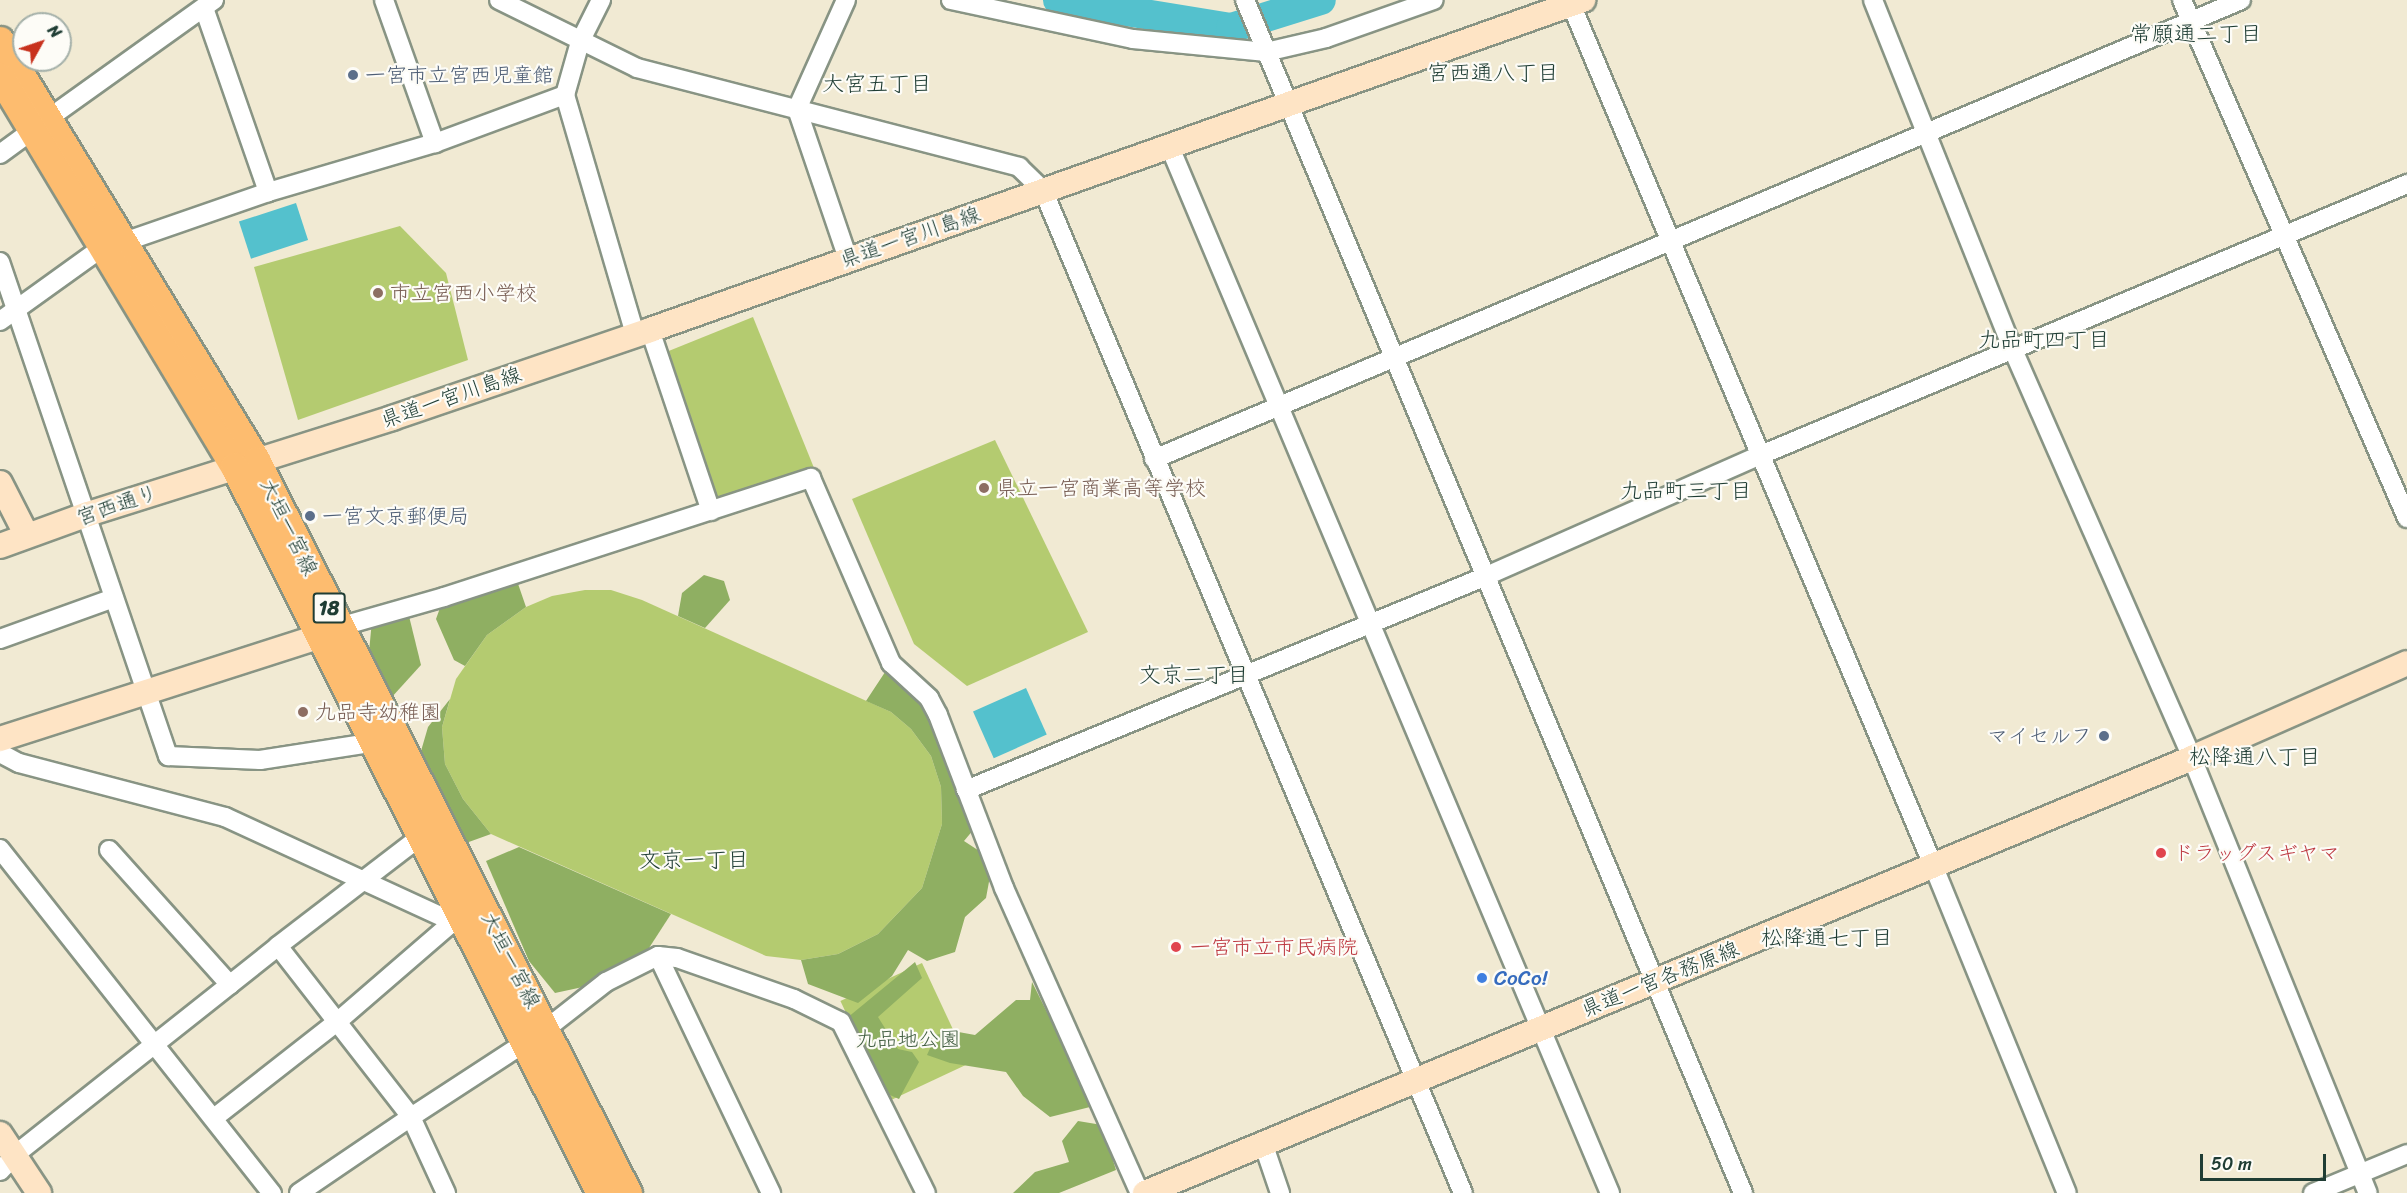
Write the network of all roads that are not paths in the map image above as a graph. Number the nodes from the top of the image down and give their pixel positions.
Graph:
1 (384, 0) edge
2 (499, 0) edge
3 (601, 0) edge
4 (846, 0) edge
5 (951, 0) edge
6 (1245, 0) edge
7 (1434, 0) edge
8 (1873, 0) edge
9 (2182, 0) edge
10 (2241, 0) edge
11 (1577, 2) edge
12 (209, 4) edge
13 (2190, 23) junction
14 (0, 40) edge
15 (580, 42) junction
16 (1264, 47) junction
17 (0, 77) edge
18 (564, 95) junction
19 (1288, 103) junction
20 (797, 109) junction
21 (41, 124) junction
22 (1930, 134) junction
23 (435, 143) junction
24 (1169, 145) junction
25 (0, 154) edge
26 (2407, 184) edge
27 (1043, 190) junction
28 (268, 192) junction
29 (2286, 235) junction
30 (1672, 242) junction
31 (113, 245) junction
32 (848, 259) junction
33 (0, 262) edge
34 (16, 309) junction
35 (0, 321) edge
36 (642, 332) junction
37 (2014, 352) junction
38 (1398, 358) junction
39 (1280, 407) junction
40 (1761, 455) junction
41 (1154, 459) junction
42 (245, 463) junction
43 (0, 483) edge
44 (711, 511) junction
45 (88, 514) junction
46 (2407, 518) edge
47 (27, 536) junction
48 (0, 546) edge
49 (1484, 577) junction
50 (114, 597) junction
51 (1371, 622) junction
52 (328, 632) junction
53 (0, 639) edge
54 (2407, 663) edge
55 (1246, 675) junction
56 (144, 691) junction
57 (0, 739) edge
58 (370, 743) junction
59 (0, 753) edge
60 (2192, 758) junction
61 (966, 790) junction
62 (419, 838) junction
63 (0, 849) edge
64 (109, 850) dead end
65 (1934, 865) junction
66 (362, 879) junction
67 (458, 922) junction
68 (278, 946) junction
69 (658, 956) junction
70 (1656, 980) junction
71 (230, 985) junction
72 (337, 1022) junction
73 (1541, 1028) junction
74 (535, 1036) junction
75 (155, 1044) junction
76 (1417, 1080) junction
77 (411, 1117) junction
78 (214, 1118) junction
79 (0, 1134) edge
80 (1263, 1143) junction
81 (2407, 1154) edge
82 (8, 1162) edge
83 (2360, 1174) junction
84 (39, 1193) edge
85 (272, 1193) edge
86 (299, 1193) edge
87 (446, 1193) edge
88 (600, 1193) edge
89 (628, 1193) edge
90 (771, 1193) edge
91 (926, 1193) edge
92 (1140, 1193) edge
93 (1145, 1193) edge
94 (1280, 1193) edge
95 (1463, 1193) edge
96 (1610, 1193) edge
97 (1743, 1193) edge
98 (2067, 1193) edge
99 (2313, 1193) edge
100 (2368, 1193) edge

1 - 23 street
2 - 15 street
3 - 15 street
4 - 20 street
5 - 16 street
6 - 16 street
7 - 16 street
8 - 22 street
9 - 13 street
10 - 13 street
11 - 19 main road, 県道一宮川島線
11 - 30 street
12 - 21 street
12 - 28 street
13 - 22 street
13 - 29 street
14 - 21 main road, 大垣一宮線 / 18
15 - 18 street
15 - 20 street
16 - 19 street
17 - 21 main road, 大垣一宮線 / 18
18 - 23 street
18 - 36 street
19 - 24 main road, 県道一宮川島線
19 - 38 street
20 - 27 street
20 - 32 street
21 - 25 street
21 - 31 main road, 大垣一宮線 / 18
22 - 30 street
22 - 37 street
23 - 28 street
24 - 27 main road, 県道一宮川島線
24 - 39 street
26 - 29 street
27 - 32 main road, 県道一宮川島線
27 - 41 street
28 - 31 street
29 - 37 street
29 - 46 street
30 - 38 street
30 - 40 street
31 - 34 street
31 - 42 main road, 大垣一宮線 / 18
32 - 36 main road, 県道一宮川島線
33 - 34 street
34 - 35 street
34 - 45 street
36 - 42 main road, 県道一宮川島線
36 - 44 street
37 - 40 street
37 - 60 street
38 - 39 street
38 - 49 street
39 - 41 street
39 - 51 street
40 - 49 street
40 - 65 street
41 - 55 street
42 - 45 main road, 宮西通り
42 - 52 main road, 大垣一宮線 / 18
43 - 47 main road
44 - 52 street
44 - 61 street
45 - 47 main road, 宮西通り
45 - 50 street
47 - 48 main road, 宮西通り
49 - 51 street
49 - 70 street
50 - 53 street
50 - 56 street
51 - 55 street
51 - 73 street
52 - 56 main road
52 - 58 main road, 大垣一宮線 / 18
52 - 74 main road, 大垣一宮線 / 18
54 - 60 main road, 県道一宮各務原線
55 - 61 street
55 - 76 street
56 - 57 main road
56 - 58 street
58 - 62 main road, 大垣一宮線 / 18
59 - 66 street
60 - 65 main road, 県道一宮各務原線
60 - 83 street
61 - 92 street
62 - 66 street
62 - 67 main road, 大垣一宮線 / 18
63 - 75 street
64 - 71 street
65 - 70 main road, 県道一宮各務原線
65 - 98 street
66 - 67 street
66 - 68 street
67 - 72 street
67 - 74 main road, 大垣一宮線 / 18
68 - 71 street
68 - 72 street
69 - 74 street
69 - 90 street
69 - 91 street
70 - 73 main road, 県道一宮各務原線
70 - 97 street
71 - 75 street
72 - 77 street
72 - 78 street
73 - 76 main road, 県道一宮各務原線
73 - 96 street
74 - 77 street
74 - 88 main road, 大垣一宮線 / 18
74 - 89 main road, 大垣一宮線 / 18
75 - 78 street
75 - 82 street
76 - 80 main road, 県道一宮各務原線
76 - 95 street
77 - 86 street
77 - 87 street
78 - 85 street
79 - 82 main road
80 - 93 main road, 県道一宮各務原線
80 - 94 street
81 - 83 street
82 - 84 main road
83 - 99 street
83 - 100 street

